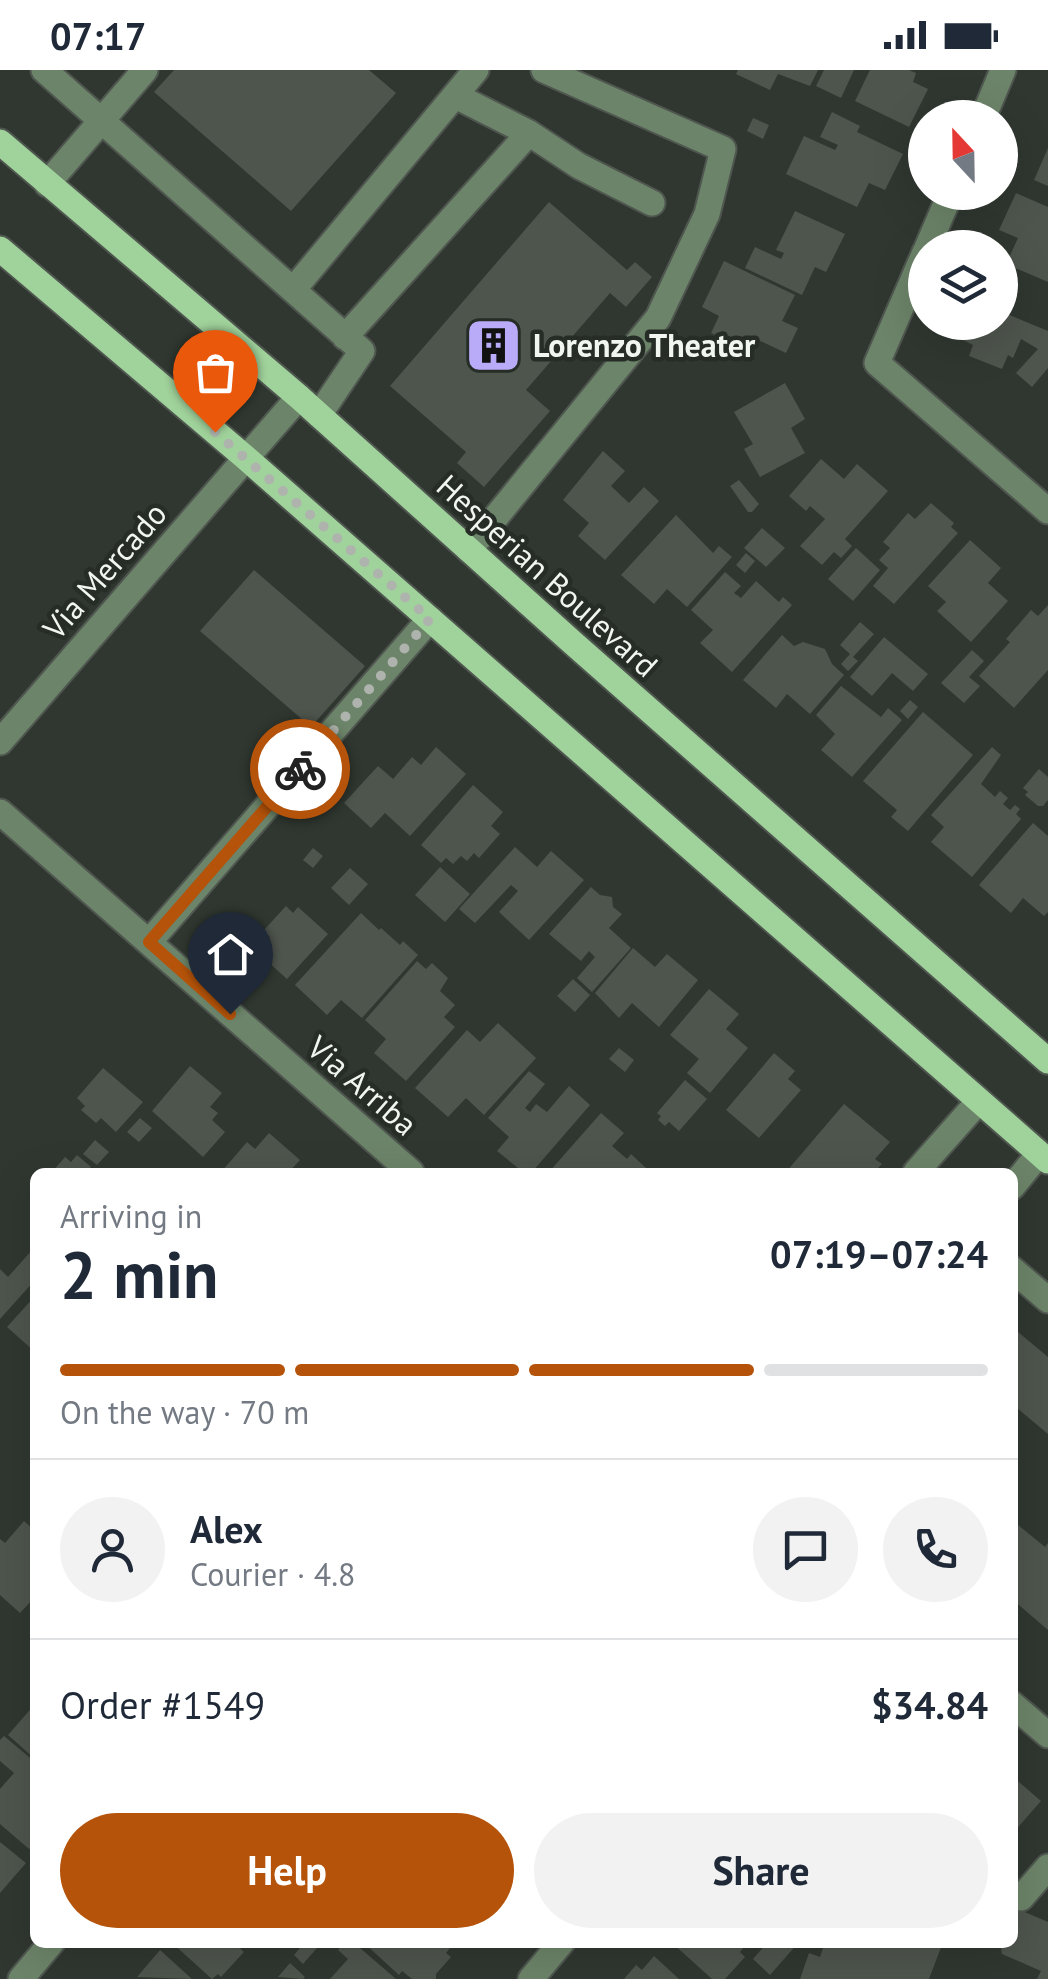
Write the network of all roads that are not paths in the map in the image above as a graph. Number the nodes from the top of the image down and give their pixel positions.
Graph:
1 (44, 70) edge
2 (145, 70) edge
3 (476, 70) edge
4 (544, 70) edge
5 (1003, 70) edge
6 (456, 96) junction
7 (990, 100) edge
8 (100, 122) junction
9 (530, 134) junction
10 (0, 142) edge
11 (47, 184) junction
12 (652, 203) dead end
13 (0, 249) edge
14 (293, 290) junction
15 (908, 292) edge
16 (346, 336) junction
17 (299, 397) junction
18 (319, 415) junction
19 (246, 458) junction
20 (1048, 511) edge
21 (469, 550) junction
22 (430, 619) junction
23 (0, 742) edge
24 (0, 812) edge
25 (149, 942) junction
26 (1048, 1061) edge
27 (979, 1101) junction
28 (1044, 1158) edge
29 (406, 1168) edge
30 (920, 1168) edge
31 (1018, 1182) edge
32 (1018, 1274) edge
33 (1048, 1300) edge
34 (1018, 1709) edge
35 (1048, 1735) edge
36 (1048, 1867) edge
37 (1021, 1898) dead end
38 (47, 1948) edge
39 (557, 1948) edge
40 (21, 1979) edge
41 (531, 1979) edge

1 - 8 street
2 - 8 street
3 - 6 street
4 - 21 street
5 - 7 street
6 - 9 street
6 - 14 street
8 - 11 street
8 - 14 street
9 - 12 street
9 - 16 street
10 - 11 main road, Hesperian Boulevard
11 - 17 main road, Hesperian Boulevard
13 - 19 main road
14 - 16 street
15 - 20 street
16 - 18 street
17 - 18 main road, Hesperian Boulevard
17 - 19 street, Via Mercado
18 - 21 main road, Hesperian Boulevard
19 - 22 main road
19 - 23 street, Via Mercado
21 - 26 main road, Hesperian Boulevard
22 - 25 street
22 - 27 main road
24 - 25 street, Via Arriba
25 - 29 street, Via Arriba
27 - 28 main road
27 - 30 street
28 - 31 street
32 - 33 street
34 - 35 street
36 - 37 street
38 - 40 street
39 - 41 street

